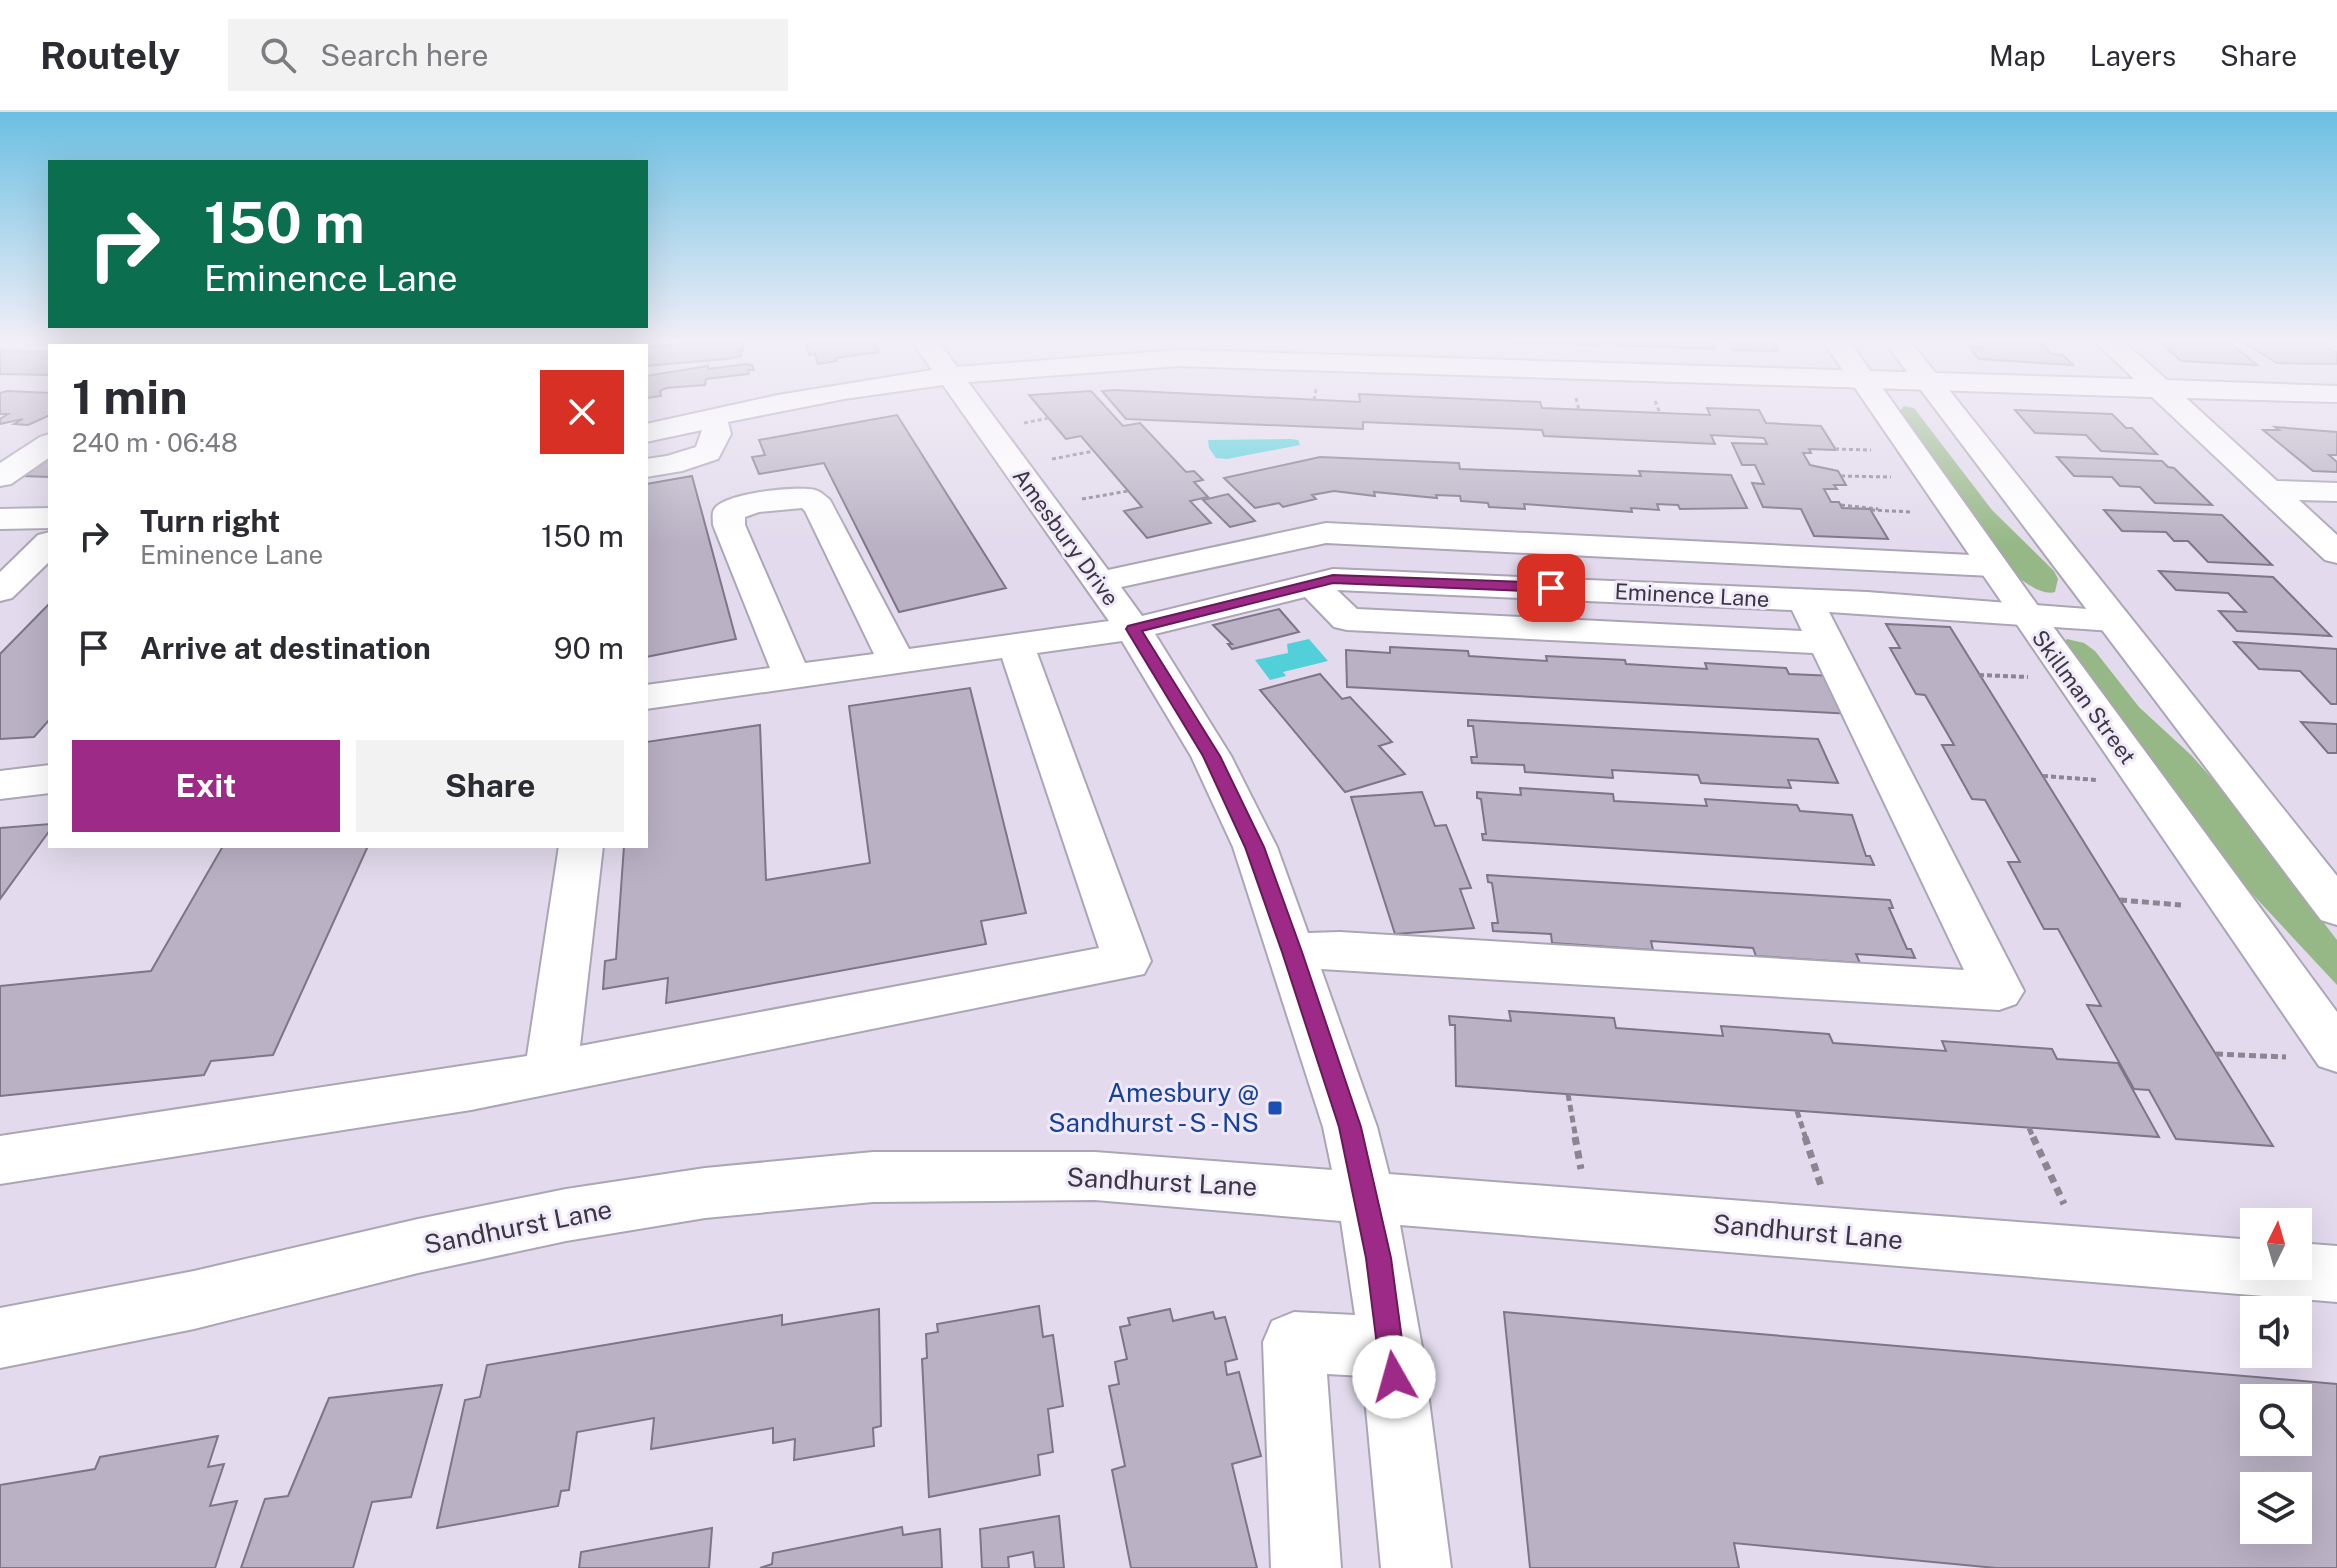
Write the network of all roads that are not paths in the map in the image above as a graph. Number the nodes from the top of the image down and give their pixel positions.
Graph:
1 (744, 409) edge
2 (973, 409) edge
3 (1881, 409) edge
4 (1947, 409) edge
5 (2180, 409) edge
6 (709, 417) junction
7 (648, 432) edge
8 (12, 435) dead end
9 (48, 437) edge
10 (48, 444) edge
11 (648, 468) edge
12 (0, 477) edge
13 (2268, 490) junction
14 (2337, 492) edge
15 (48, 518) edge
16 (0, 519) edge
17 (48, 544) edge
18 (2337, 553) edge
19 (1992, 566) junction
20 (1098, 582) junction
21 (1313, 585) junction
22 (0, 591) edge
23 (1805, 600) junction
24 (2025, 614) junction
25 (2113, 620) junction
26 (1133, 629) junction
27 (1827, 643) junction
28 (1016, 646) junction
29 (897, 663) junction
30 (792, 677) junction
31 (648, 697) edge
32 (48, 779) edge
33 (0, 785) edge
34 (581, 848) edge
35 (2337, 908) edge
36 (1292, 952) junction
37 (2337, 1051) edge
38 (551, 1073) junction
39 (0, 1160) edge
40 (1366, 1195) junction
41 (2337, 1274) edge
42 (0, 1338) edge
43 (1391, 1347) junction
44 (1306, 1568) edge
45 (1416, 1568) edge

1 - 6 street
2 - 20 street, Amesbury Drive
3 - 19 street, Skillman Street
4 - 25 street
5 - 13 street
6 - 7 street
6 - 11 street
8 - 9 street
10 - 12 street
13 - 14 street
13 - 18 street
15 - 16 street
17 - 22 street
19 - 20 street
19 - 24 street, Skillman Street
20 - 26 street, Amesbury Drive
21 - 23 street, Eminence Lane
21 - 26 street, Eminence Lane
21 - 27 street
23 - 24 street, Eminence Lane
23 - 27 street
24 - 25 street, Eminence Lane
24 - 37 street, Skillman Street
25 - 35 street
26 - 28 street, Eminence Lane
26 - 36 street, Amesbury Drive
27 - 36 street
28 - 29 street, Eminence Lane
28 - 38 street
29 - 30 street, Eminence Lane
29 - 30 street
30 - 31 street, Eminence Lane
32 - 33 street
34 - 38 street
36 - 40 street, Amesbury Drive
38 - 39 street
40 - 41 street, Sandhurst Lane
40 - 42 street, Sandhurst Lane
40 - 43 street, Amesbury Drive
43 - 44 street
43 - 45 street, Amesbury Drive

